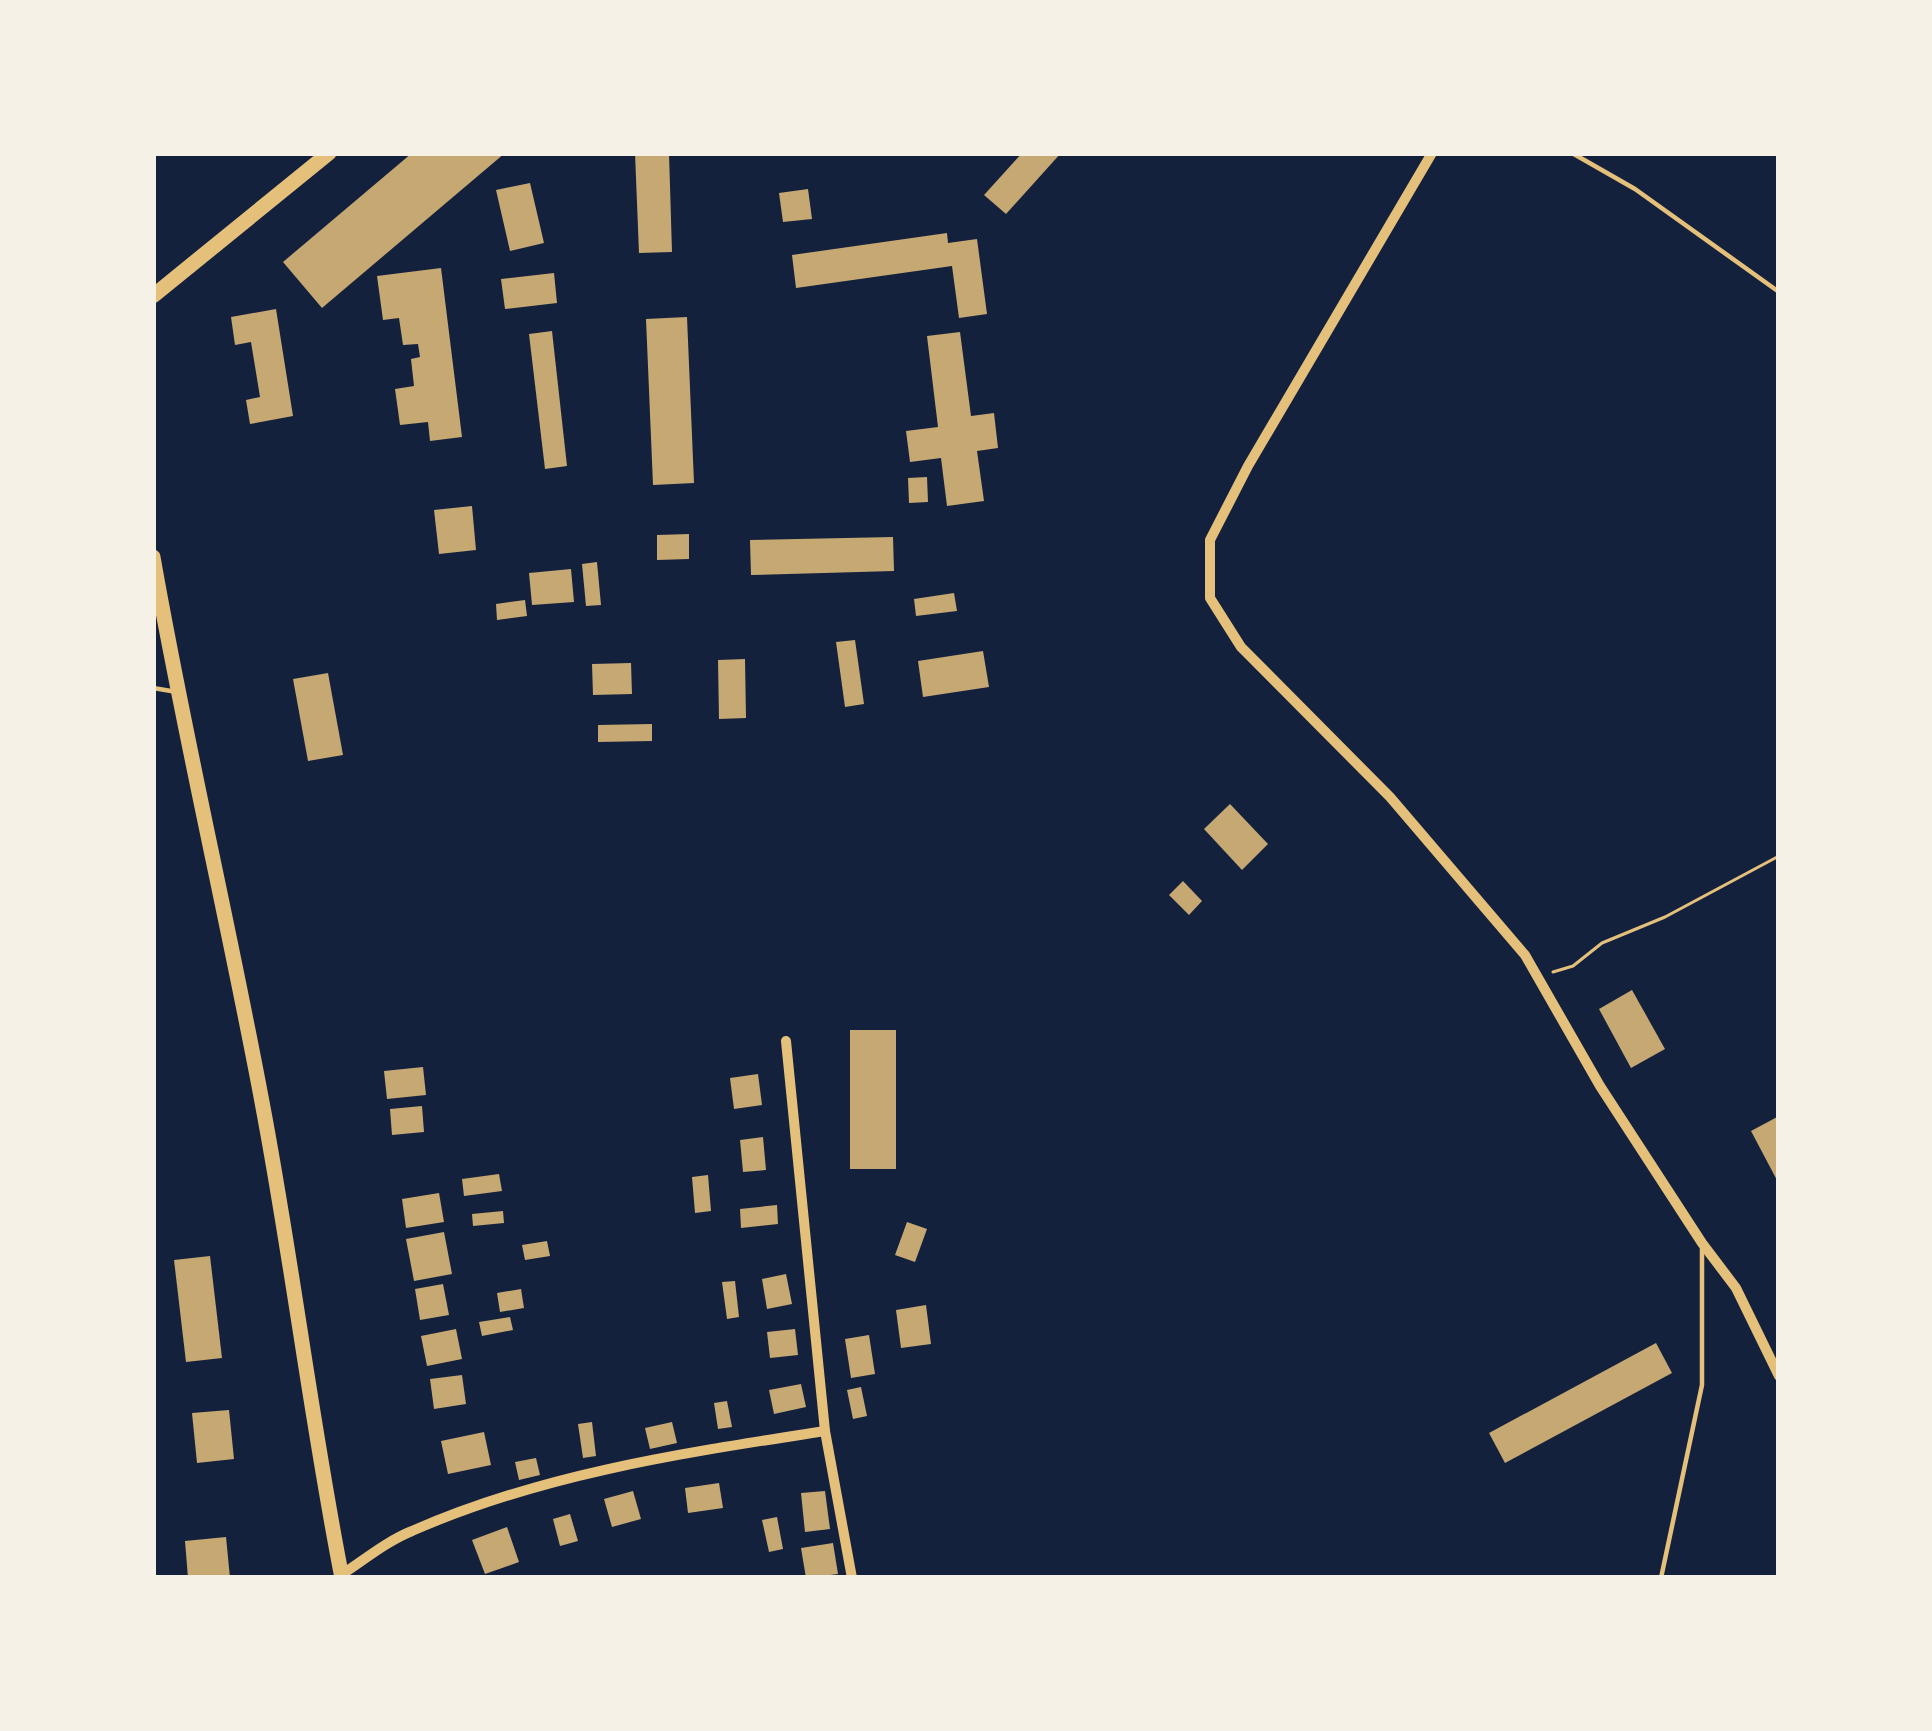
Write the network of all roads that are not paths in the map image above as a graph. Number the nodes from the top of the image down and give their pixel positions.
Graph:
1 (329, 153) edge
2 (1432, 153) edge
3 (1572, 153) edge
4 (1779, 292) edge
5 (153, 296) edge
6 (153, 557) edge
7 (153, 688) edge
8 (176, 692) junction
9 (786, 1041) dead end
10 (1702, 1243) junction
11 (1779, 1376) edge
12 (825, 1431) junction
13 (341, 1576) edge
14 (852, 1578) edge
15 (1661, 1578) edge

1 - 5 main road
2 - 10 street
3 - 4 lane
6 - 8 main road
7 - 8 lane
8 - 13 main road
9 - 12 street
10 - 11 street
10 - 15 lane
12 - 13 street
12 - 14 street

